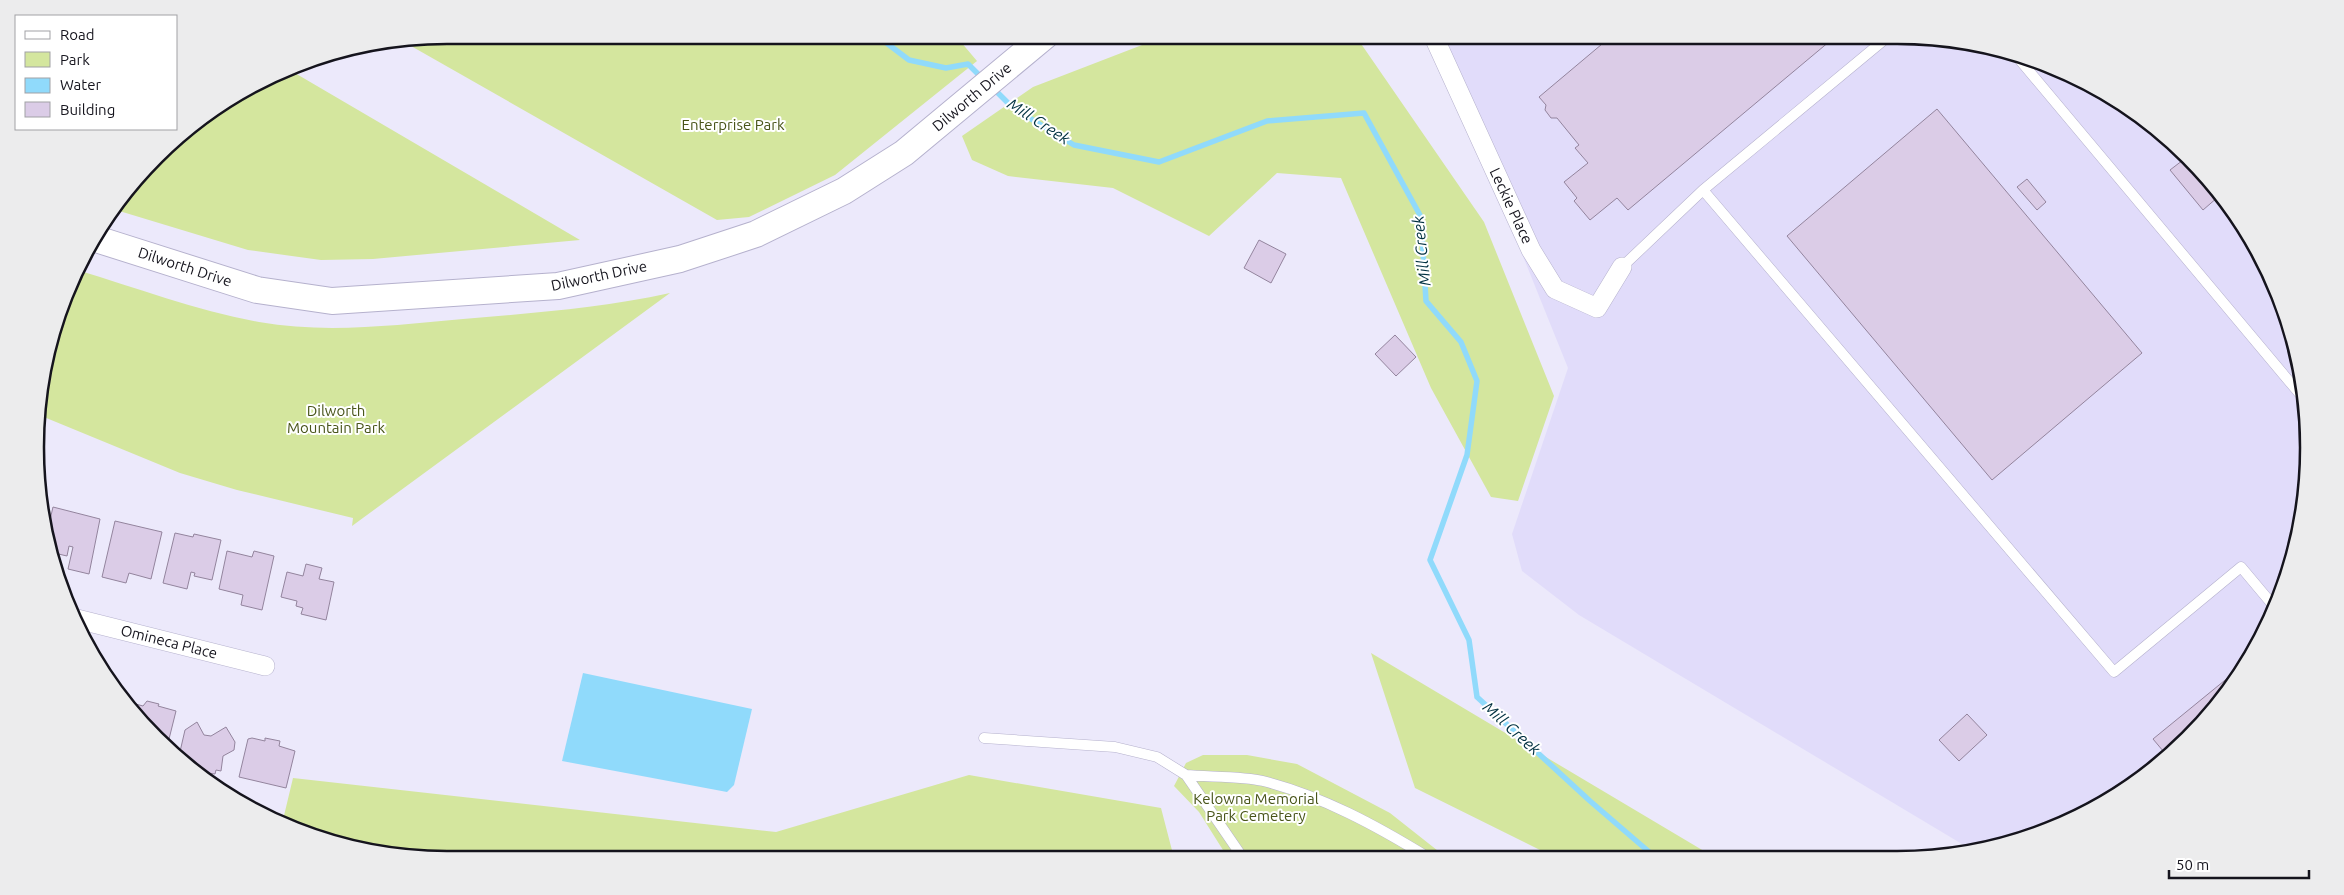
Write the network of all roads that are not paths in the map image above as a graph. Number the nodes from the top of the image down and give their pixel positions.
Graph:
1 (1035, 44) edge
2 (1437, 44) edge
3 (1879, 44) edge
4 (2023, 64) edge
5 (1703, 190) junction
6 (101, 241) edge
7 (1622, 266) joint
8 (2296, 389) edge
9 (2270, 602) edge
10 (82, 620) edge
11 (266, 666) dead end
12 (984, 738) dead end
13 (1186, 775) junction
14 (1238, 851) edge
15 (1418, 851) edge

1 - 6 street, Dilworth Drive
2 - 7 street, Leckie Place
3 - 5 lane
4 - 8 lane
5 - 7 lane
5 - 9 lane
10 - 11 street, Omineca Place
12 - 13 lane
13 - 14 lane
13 - 15 lane

